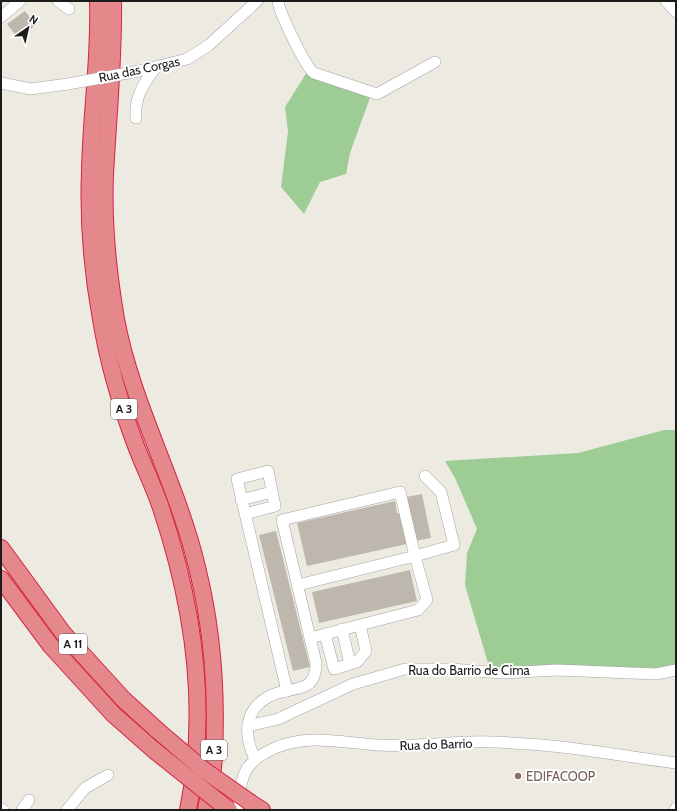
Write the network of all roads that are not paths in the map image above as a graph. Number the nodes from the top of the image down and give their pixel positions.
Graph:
1 (20, 1) edge
2 (58, 1) edge
3 (98, 1) edge
4 (113, 1) edge
5 (257, 1) edge
6 (278, 1) edge
7 (666, 1) edge
8 (69, 9) dead end
9 (676, 12) edge
10 (1, 16) edge
11 (435, 62) dead end
12 (156, 67) junction
13 (1, 83) edge
14 (136, 118) dead end
15 (425, 476) dead end
16 (272, 492) junction
17 (242, 500) junction
18 (245, 514) junction
19 (1, 548) edge
20 (415, 556) junction
21 (1, 579) edge
22 (298, 585) junction
23 (360, 625) junction
24 (342, 629) junction
25 (325, 634) junction
26 (310, 638) junction
27 (350, 664) junction
28 (676, 670) edge
29 (287, 691) junction
30 (248, 726) junction
31 (255, 759) junction
32 (676, 763) edge
33 (108, 775) dead end
34 (28, 800) dead end
35 (250, 808) edge
36 (22, 810) edge
37 (67, 810) edge
38 (188, 810) edge
39 (206, 810) edge
40 (229, 810) edge

1 - 10 street
2 - 8 street
3 - 38 highway, A 3
4 - 39 highway, A 3
5 - 12 street, Rua das Corgas
6 - 11 street
7 - 9 street
12 - 13 street, Rua das Corgas, bridge
12 - 14 street
15 - 20 street
16 - 17 street
16 - 17 street
16 - 18 street
17 - 18 street
18 - 29 street
19 - 35 highway, A 11, bridge
20 - 22 street
20 - 22 street
20 - 23 street
21 - 40 highway, A 11, bridge
22 - 26 street
23 - 24 street
23 - 27 street
24 - 25 street
24 - 27 street
25 - 26 street
25 - 27 street
26 - 29 street
28 - 30 street, Rua do Barrio de Cima
29 - 30 street
30 - 31 street
31 - 32 street, Rua do Barrio
31 - 35 street, Rua do Barrio
33 - 37 street
34 - 36 street

